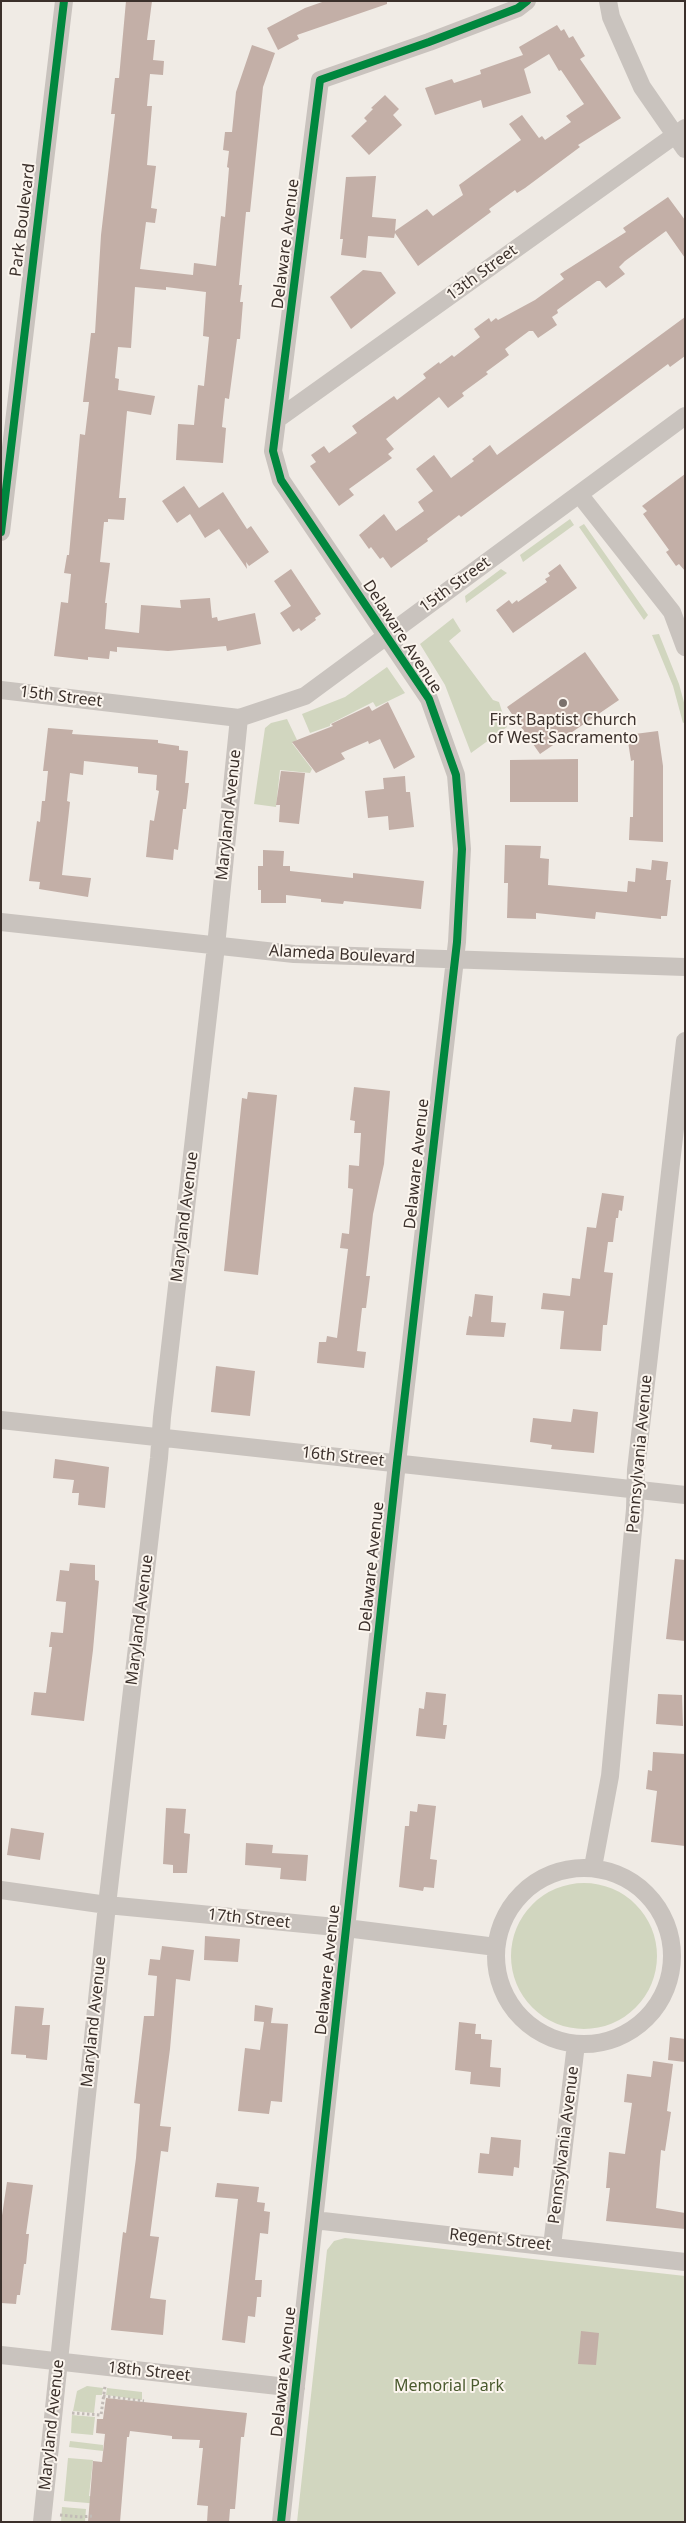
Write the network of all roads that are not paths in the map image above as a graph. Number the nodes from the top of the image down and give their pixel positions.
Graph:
1 (64, 1) edge
2 (527, 1) edge
3 (608, 1) edge
4 (681, 138) edge
5 (685, 416) edge
6 (279, 418) junction
7 (5, 457) edge
8 (579, 494) junction
9 (1, 532) edge
10 (385, 635) junction
11 (685, 647) edge
12 (1, 690) edge
13 (239, 718) junction
14 (1, 922) edge
15 (216, 946) junction
16 (454, 960) junction
17 (685, 967) edge
18 (685, 1041) edge
19 (1, 1420) edge
20 (160, 1437) junction
21 (397, 1463) junction
22 (635, 1489) junction
23 (685, 1495) edge
24 (593, 1868) junction
25 (1, 1890) edge
26 (107, 1905) junction
27 (346, 1928) junction
28 (496, 1947) junction
29 (679, 1965) edge
30 (576, 2044) junction
31 (314, 2220) junction
32 (552, 2246) junction
33 (685, 2262) edge
34 (1, 2355) edge
35 (58, 2362) junction
36 (296, 2388) junction
37 (42, 2522) edge
38 (281, 2522) edge

1 - 7 street, Park Boulevard
2 - 6 street, Delaware Avenue
3 - 4 street
4 - 6 street, 13th Street
5 - 8 street, 15th Street
6 - 10 street, Delaware Avenue
7 - 9 street, Park Boulevard
8 - 10 street, 15th Street
8 - 11 street
10 - 13 street, 15th Street
10 - 16 street, Delaware Avenue
12 - 13 street, 15th Street
13 - 15 street, Maryland Avenue
14 - 15 street, Alameda Boulevard
15 - 16 street, Alameda Boulevard
15 - 20 street, Maryland Avenue
16 - 17 street, Alameda Boulevard
16 - 21 street, Delaware Avenue
18 - 22 street, Pennsylvania Avenue
19 - 20 street, 16th Street
20 - 21 street, 16th Street
20 - 26 street, Maryland Avenue
21 - 22 street, 16th Street
21 - 27 street, Delaware Avenue
22 - 23 street, 16th Street
22 - 24 street, Pennsylvania Avenue
24 - 28 street
24 - 29 street
25 - 26 street, 17th Street
26 - 27 street, 17th Street
26 - 35 street, Maryland Avenue
27 - 28 street, 17th Street
27 - 31 street, Delaware Avenue
28 - 30 street
29 - 30 street
30 - 32 street, Pennsylvania Avenue
31 - 32 street, Regent Street
31 - 36 street, Delaware Avenue
32 - 33 street, Regent Street
34 - 35 street, 18th Street
35 - 36 street, 18th Street
35 - 37 street, Maryland Avenue
36 - 38 street, Delaware Avenue

